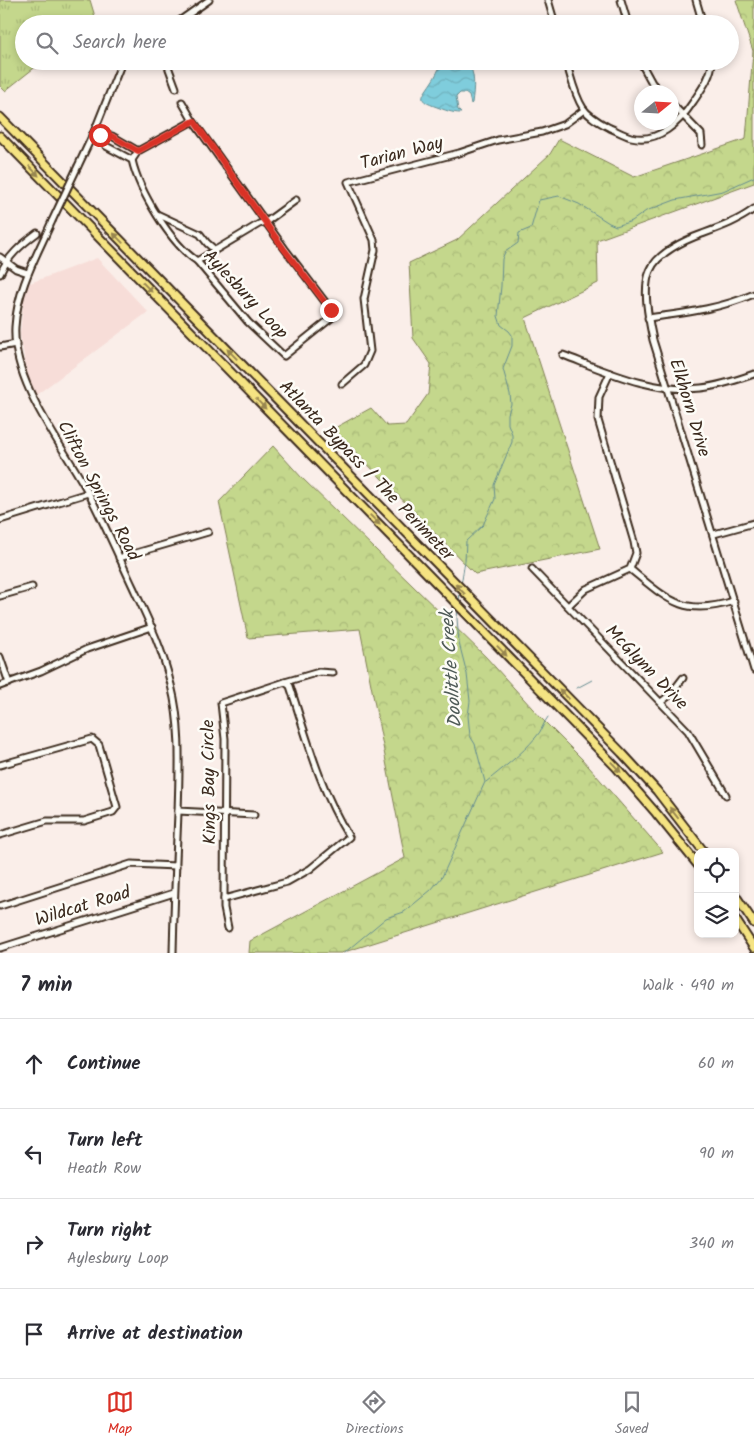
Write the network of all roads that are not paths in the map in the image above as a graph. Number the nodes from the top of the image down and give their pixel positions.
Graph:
1 (209, 0) edge
2 (548, 0) edge
3 (621, 0) edge
4 (696, 0) edge
5 (188, 15) edge
6 (552, 15) edge
7 (625, 15) edge
8 (700, 15) edge
9 (119, 70) edge
10 (169, 70) edge
11 (569, 70) edge
12 (645, 70) edge
13 (712, 70) edge
14 (654, 85) edge
15 (176, 88) dead end
16 (182, 102) dead end
17 (584, 110) junction
18 (679, 110) edge
19 (684, 115) junction
20 (0, 117) edge
21 (194, 121) junction
22 (93, 134) junction
23 (0, 136) edge
24 (122, 142) junction
25 (702, 145) dead end
26 (138, 151) junction
27 (118, 152) junction
28 (132, 160) junction
29 (296, 200) dead end
30 (754, 209) edge
31 (156, 213) junction
32 (266, 222) junction
33 (37, 233) dead end
34 (215, 250) junction
35 (0, 257) edge
36 (198, 261) junction
37 (5, 262) junction
38 (28, 273) junction
39 (0, 274) edge
40 (754, 294) edge
41 (648, 318) junction
42 (16, 344) junction
43 (0, 347) edge
44 (563, 355) dead end
45 (610, 373) junction
46 (754, 374) edge
47 (342, 384) dead end
48 (668, 388) junction
49 (88, 493) junction
50 (0, 520) edge
51 (754, 523) edge
52 (208, 532) dead end
53 (714, 534) junction
54 (119, 558) junction
55 (532, 569) dead end
56 (630, 569) junction
57 (32, 587) dead end
58 (0, 596) edge
59 (734, 601) junction
60 (568, 606) junction
61 (152, 627) junction
62 (0, 657) edge
63 (754, 670) edge
64 (333, 673) dead end
65 (683, 678) dead end
66 (286, 682) junction
67 (9, 683) junction
68 (0, 686) edge
69 (661, 702) junction
70 (0, 765) edge
71 (726, 795) dead end
72 (178, 811) junction
73 (225, 813) junction
74 (254, 815) dead end
75 (0, 835) edge
76 (701, 848) edge
77 (694, 860) edge
78 (176, 866) junction
79 (174, 893) junction
80 (224, 899) junction
81 (739, 901) edge
82 (0, 906) edge
83 (754, 923) edge
84 (739, 925) edge
85 (228, 928) dead end
86 (0, 948) edge
87 (754, 948) edge
88 (173, 953) edge

1 - 5 street
2 - 6 street
3 - 7 street
4 - 8 street
9 - 22 street, Clifton Springs Road
10 - 15 street
11 - 17 street
12 - 14 street
13 - 19 street
16 - 21 street, Aylesbury Loop
17 - 19 street
17 - 47 street, Tarian Way
18 - 19 street
19 - 25 street
76 -> 20 highway, Atlanta Bypass / The Perimeter
21 - 26 street
21 - 32 street, Aylesbury Loop
22 - 24 street
22 - 27 street
22 - 38 street, Clifton Springs Road, bridge
23 -> 77 highway, Atlanta Bypass / The Perimeter
24 - 26 street
24 - 27 street
26 - 28 street
27 - 28 street
28 - 31 street, Aylesbury Loop
29 - 32 street
30 - 41 street, Elkhorn Drive
31 - 34 street
31 - 36 street, Aylesbury Loop
32 - 34 street
32 - 36 street, Aylesbury Loop
33 - 37 street
34 - 36 street
35 - 37 street
37 - 38 street
37 - 39 street
38 - 42 street, Clifton Springs Road
40 - 41 street
41 - 48 street, Elkhorn Drive
42 - 43 street
42 - 49 street, Clifton Springs Road
44 - 45 street
45 - 48 street
45 - 56 street
46 - 48 street
48 - 53 street, Elkhorn Drive
49 - 50 street
49 - 54 street, Clifton Springs Road
51 - 53 street
52 - 54 street
53 - 59 street, Elkhorn Drive
54 - 61 street, Clifton Springs Road
55 - 60 street, McGlynn Drive
56 - 59 street
56 - 60 street
57 - 58 street
59 - 63 street, Elkhorn Drive
60 - 69 street, McGlynn Drive
61 - 67 street
61 - 72 street, Clifton Springs Road
62 - 67 street
64 - 66 street, Kings Bay Circle
65 - 69 street
66 - 73 street, Kings Bay Circle
66 - 80 street
67 - 68 street
69 - 71 street, McGlynn Drive
70 - 75 street
72 - 73 street
72 - 78 street, Clifton Springs Road
73 - 74 street
73 - 80 street, Kings Bay Circle
78 - 79 street, Clifton Springs Road
78 - 82 street
79 - 86 street, Wildcat Road
79 - 88 street, Clifton Springs Road
80 - 85 street, Kings Bay Circle
81 - 83 highway
84 - 87 highway

